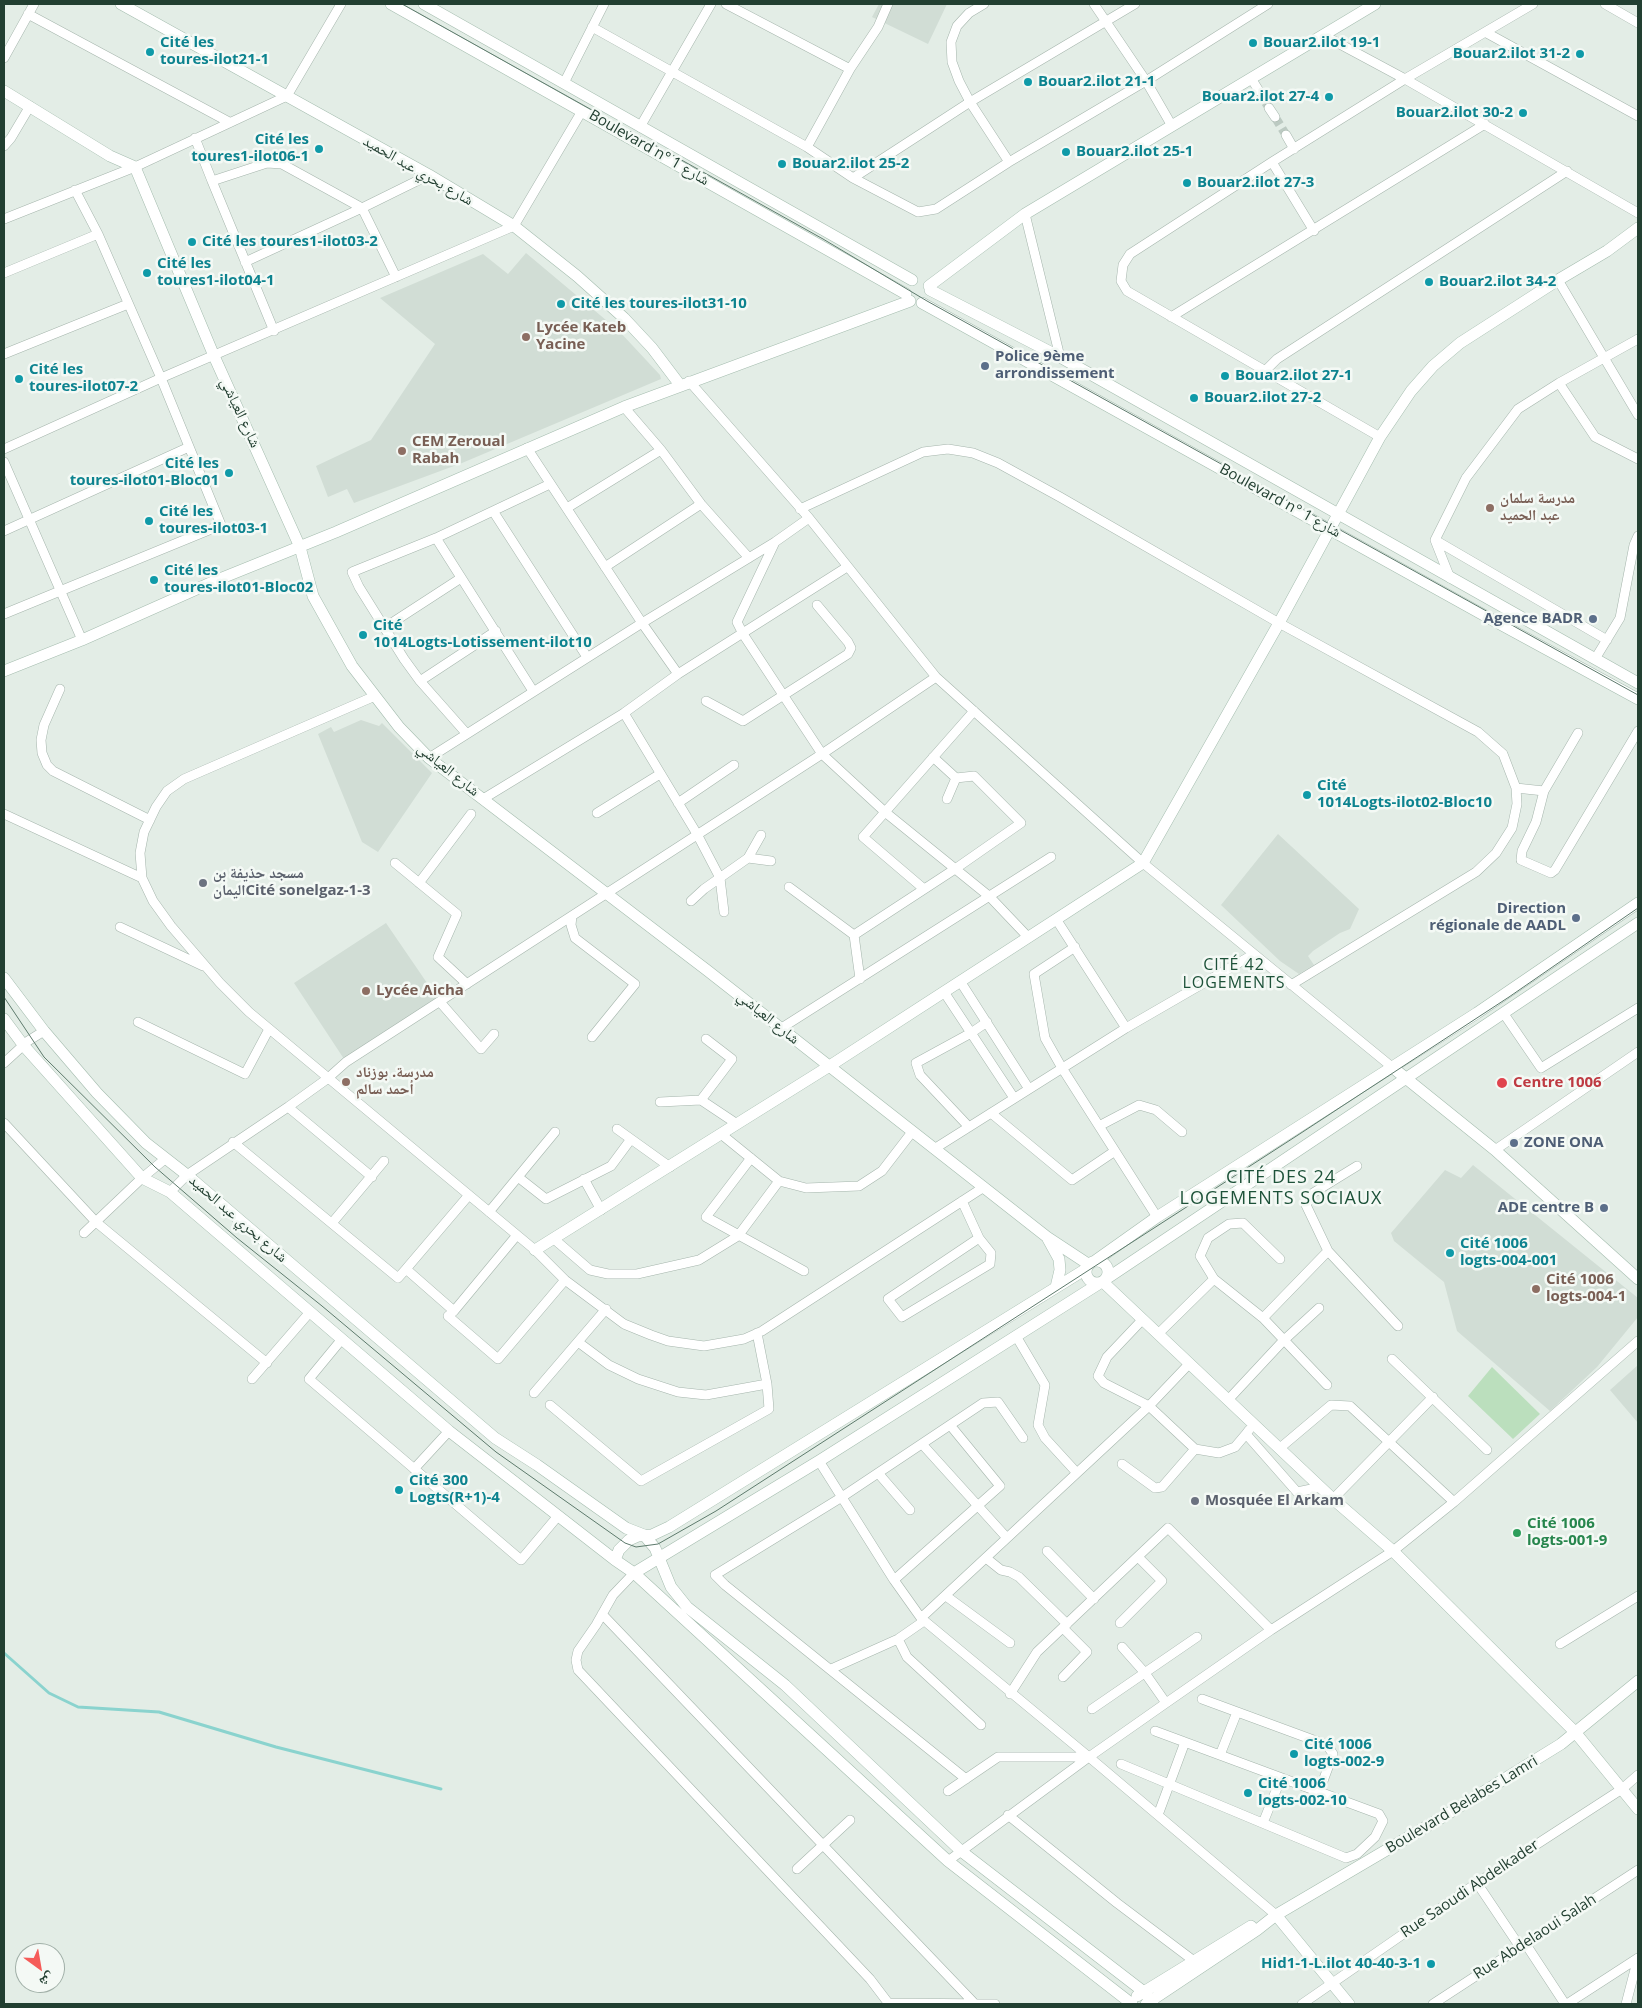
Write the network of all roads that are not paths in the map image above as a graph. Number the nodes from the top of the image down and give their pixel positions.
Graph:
1 (34, 4) edge
2 (121, 4) edge
3 (341, 4) edge
4 (391, 4) edge
5 (424, 4) edge
6 (604, 4) edge
7 (711, 4) edge
8 (726, 4) edge
9 (888, 4) edge
10 (984, 4) edge
11 (1094, 4) edge
12 (1135, 4) edge
13 (1268, 4) edge
14 (1376, 4) edge
15 (1533, 4) edge
16 (1605, 4) edge
17 (28, 14) junction
18 (1106, 22) junction
19 (1638, 23) edge
20 (592, 28) junction
21 (1485, 32) junction
22 (1323, 35) junction
23 (4, 58) edge
24 (850, 69) junction
25 (672, 72) junction
26 (1251, 78) junction
27 (1405, 79) junction
28 (1146, 81) junction
29 (564, 83) junction
30 (4, 91) edge
31 (1259, 91) tunnel mouth
32 (287, 96) junction
33 (970, 102) junction
34 (30, 106) junction
35 (1269, 108) tunnel mouth
36 (582, 111) junction
37 (1638, 116) edge
38 (1275, 117) tunnel mouth
39 (229, 122) junction
40 (1485, 124) junction
41 (1172, 126) junction
42 (640, 127) junction
43 (1286, 135) tunnel mouth
44 (194, 138) junction
45 (4, 146) edge
46 (807, 147) junction
47 (1294, 149) junction
48 (1008, 162) junction
49 (1272, 162) junction
50 (135, 167) junction
51 (1567, 171) junction
52 (429, 175) junction
53 (853, 178) junction
54 (212, 181) junction
55 (76, 190) junction
56 (362, 208) junction
57 (1638, 213) edge
58 (1025, 214) junction
59 (4, 219) edge
60 (514, 226) junction
61 (1638, 228) edge
62 (1314, 231) junction
63 (98, 234) junction
64 (245, 262) junction
65 (4, 273) edge
66 (396, 277) junction
67 (912, 280) junction
68 (1558, 280) junction
69 (930, 288) junction
70 (908, 297) junction
71 (922, 303) junction
72 (128, 304) junction
73 (1171, 317) junction
74 (274, 331) junction
75 (1638, 339) edge
76 (4, 354) edge
77 (214, 356) junction
78 (1060, 357) junction
79 (1604, 358) junction
80 (1266, 370) junction
81 (161, 378) junction
82 (685, 383) junction
83 (1559, 383) junction
84 (624, 407) junction
85 (1638, 416) edge
86 (1380, 437) junction
87 (189, 447) junction
88 (527, 448) junction
89 (4, 449) edge
90 (661, 450) junction
91 (1638, 459) edge
92 (4, 462) edge
93 (550, 484) junction
94 (702, 504) junction
95 (568, 508) junction
96 (800, 509) junction
97 (493, 511) junction
98 (1339, 514) junction
99 (809, 518) junction
100 (29, 521) junction
101 (1331, 529) junction
102 (4, 531) edge
103 (1638, 536) edge
104 (436, 538) junction
105 (1435, 540) junction
106 (775, 542) junction
107 (300, 547) junction
108 (749, 558) junction
109 (605, 567) junction
110 (847, 567) junction
111 (461, 578) junction
112 (1450, 578) junction
113 (62, 592) junction
114 (817, 605) dead end
115 (4, 614) edge
116 (642, 623) junction
117 (1279, 623) junction
118 (384, 628) junction
119 (496, 631) junction
120 (743, 634) junction
121 (82, 640) junction
122 (1607, 640) junction
123 (587, 657) junction
124 (1595, 659) junction
125 (4, 671) edge
126 (678, 674) junction
127 (936, 677) junction
128 (420, 681) junction
129 (1638, 683) edge
130 (60, 689) dead end
131 (534, 691) junction
132 (375, 696) junction
133 (784, 696) junction
134 (1638, 699) edge
135 (706, 701) dead end
136 (974, 711) junction
137 (624, 713) junction
138 (1638, 731) edge
139 (1578, 732) dead end
140 (466, 733) junction
141 (822, 754) junction
142 (429, 758) junction
143 (933, 758) junction
144 (734, 765) dead end
145 (660, 774) junction
146 (956, 778) junction
147 (1516, 788) junction
148 (1544, 791) junction
149 (483, 799) junction
150 (947, 799) dead end
151 (678, 803) junction
152 (884, 812) junction
153 (597, 813) dead end
154 (4, 814) edge
155 (471, 814) dead end
156 (150, 820) junction
157 (697, 834) junction
158 (761, 835) dead end
159 (1051, 857) dead end
160 (748, 858) junction
161 (771, 861) dead end
162 (395, 863) dead end
163 (1143, 863) junction
164 (955, 869) junction
165 (142, 878) junction
166 (720, 878) junction
167 (419, 883) junction
168 (789, 887) dead end
169 (924, 889) junction
170 (606, 894) junction
171 (990, 897) junction
172 (691, 901) dead end
173 (1638, 904) edge
174 (724, 912) dead end
175 (572, 916) junction
176 (1056, 919) junction
177 (1638, 923) edge
178 (120, 926) dead end
179 (854, 935) junction
180 (1028, 937) junction
181 (1075, 947) junction
182 (1254, 954) junction
183 (206, 967) junction
184 (4, 978) edge
185 (860, 979) junction
186 (960, 981) junction
187 (467, 984) junction
188 (1291, 985) junction
189 (944, 992) junction
190 (440, 1002) junction
191 (1638, 1008) edge
192 (1504, 1014) junction
193 (4, 1019) edge
194 (138, 1022) dead end
195 (987, 1022) junction
196 (1126, 1028) junction
197 (269, 1029) junction
198 (780, 1029) junction
199 (44, 1031) junction
200 (971, 1033) junction
201 (494, 1034) dead end
202 (592, 1037) dead end
203 (706, 1039) dead end
204 (24, 1046) junction
205 (1638, 1052) edge
206 (4, 1063) edge
207 (828, 1067) junction
208 (1392, 1067) junction
209 (1062, 1068) junction
210 (327, 1079) junction
211 (1407, 1079) junction
212 (1029, 1089) junction
213 (1014, 1098) junction
214 (701, 1100) junction
215 (660, 1102) dead end
216 (288, 1107) junction
217 (991, 1113) junction
218 (4, 1123) edge
219 (737, 1124) junction
220 (969, 1126) junction
221 (1099, 1126) junction
222 (617, 1129) dead end
223 (556, 1132) dead end
224 (912, 1132) junction
225 (1182, 1132) dead end
226 (721, 1134) junction
227 (631, 1139) junction
228 (233, 1142) junction
229 (934, 1149) junction
230 (1495, 1150) junction
231 (1115, 1151) junction
232 (750, 1158) junction
233 (166, 1159) junction
234 (384, 1161) dead end
235 (1357, 1166) dead end
236 (670, 1167) junction
237 (187, 1175) junction
238 (372, 1177) junction
239 (518, 1177) junction
240 (142, 1178) junction
241 (584, 1179) junction
242 (779, 1181) junction
243 (984, 1187) junction
244 (170, 1192) junction
245 (469, 1195) junction
246 (962, 1201) junction
247 (601, 1210) junction
248 (489, 1212) junction
249 (1157, 1217) junction
250 (96, 1222) junction
251 (332, 1223) junction
252 (84, 1233) dead end
253 (517, 1235) junction
254 (738, 1236) junction
255 (1047, 1237) junction
256 (979, 1238) junction
257 (554, 1239) junction
258 (535, 1250) junction
259 (1328, 1252) junction
260 (1280, 1258) dead end
261 (1089, 1265) junction
262 (406, 1270) junction
263 (804, 1271) dead end
264 (1638, 1279) edge
265 (565, 1280) junction
266 (1214, 1280) junction
267 (1103, 1281) junction
268 (1056, 1287) junction
269 (1320, 1308) dead end
270 (606, 1310) junction
271 (454, 1311) junction
272 (310, 1312) junction
273 (1263, 1318) junction
274 (1143, 1319) junction
275 (1398, 1326) dead end
276 (756, 1333) junction
277 (1158, 1334) junction
278 (1016, 1336) junction
279 (342, 1339) junction
280 (1283, 1340) junction
281 (1638, 1341) edge
282 (578, 1342) junction
283 (1392, 1359) dead end
284 (267, 1362) junction
285 (1189, 1364) junction
286 (252, 1379) dead end
287 (767, 1384) junction
288 (1327, 1385) dead end
289 (534, 1393) dead end
290 (1433, 1397) junction
291 (1228, 1400) junction
292 (550, 1405) dead end
293 (1149, 1406) junction
294 (1254, 1424) junction
295 (950, 1425) junction
296 (449, 1431) junction
297 (1246, 1434) junction
298 (1023, 1438) dead end
299 (1387, 1442) junction
300 (922, 1444) junction
301 (1280, 1448) junction
302 (1195, 1449) junction
303 (1487, 1450) dead end
304 (820, 1461) junction
305 (1122, 1464) dead end
306 (414, 1469) junction
307 (878, 1473) junction
308 (1078, 1473) junction
309 (1321, 1487) junction
310 (842, 1497) junction
311 (1333, 1498) junction
312 (1454, 1502) junction
313 (977, 1506) junction
314 (910, 1510) dead end
315 (558, 1516) junction
316 (644, 1535) junction
317 (1007, 1538) junction
318 (1047, 1551) dead end
319 (1393, 1551) junction
320 (1138, 1557) junction
321 (660, 1558) junction
322 (986, 1558) junction
323 (615, 1560) junction
324 (634, 1573) junction
325 (894, 1580) junction
326 (946, 1596) junction
327 (1638, 1596) edge
328 (1094, 1598) junction
329 (602, 1614) junction
330 (923, 1620) junction
331 (1120, 1623) dead end
332 (1065, 1626) junction
333 (1271, 1630) junction
334 (1197, 1637) dead end
335 (898, 1639) junction
336 (1010, 1643) dead end
337 (1560, 1644) dead end
338 (1122, 1647) dead end
339 (831, 1669) junction
340 (1145, 1673) junction
341 (1063, 1677) dead end
342 (1638, 1681) edge
343 (1010, 1694) junction
344 (1202, 1699) dead end
345 (1166, 1703) junction
346 (1092, 1709) dead end
347 (1237, 1712) junction
348 (980, 1725) dead end
349 (1155, 1732) dead end
350 (1575, 1732) junction
351 (1184, 1742) junction
352 (1220, 1755) junction
353 (1089, 1757) junction
354 (1122, 1764) dead end
355 (1638, 1775) edge
356 (1281, 1778) junction
357 (966, 1779) junction
358 (1168, 1784) junction
359 (1622, 1789) junction
360 (948, 1791) dead end
361 (1319, 1792) junction
362 (1638, 1809) edge
363 (1158, 1815) junction
364 (1008, 1816) junction
365 (850, 1820) dead end
366 (1263, 1823) junction
367 (823, 1845) junction
368 (961, 1851) junction
369 (948, 1861) junction
370 (797, 1869) dead end
371 (1638, 1870) edge
372 (1477, 1883) junction
373 (1276, 1915) junction
374 (1523, 1945) junction
375 (1638, 1958) edge
376 (1194, 1961) junction
377 (1333, 1984) junction
378 (1583, 1994) junction
379 (1149, 2000) edge
380 (1128, 2003) edge
381 (888, 2004) edge
382 (975, 2004) edge
383 (995, 2004) edge
384 (1302, 2004) edge
385 (1349, 2004) edge
386 (1432, 2004) edge
387 (1566, 2004) edge
388 (1580, 2004) edge
389 (1626, 2004) edge

1 - 17 street
2 - 32 street, شارع بحري عبد الحميد
3 - 32 street
4 - 36 street, Boulevard n° شارع 1
5 - 29 street, Boulevard n° شارع 1
6 - 20 street
7 - 25 street
8 - 24 street
9 - 24 street
10 - 33 street
11 - 18 street
12 - 18 street
13 - 28 street
14 - 22 street
15 - 21 street
16 - 19 street
17 - 23 street
17 - 39 street
18 - 28 street
18 - 33 street
20 - 25 street
20 - 29 street
21 - 27 street
21 - 37 street
22 - 26 street
22 - 27 street
24 - 46 street
25 - 42 street
25 - 46 street
26 - 31 street
26 - 41 street
27 - 40 street
27 - 47 street
28 - 41 street
28 - 48 street
29 - 42 street, Boulevard n° شارع 1
30 - 34 street
32 - 39 street
32 - 52 street, شارع بحري عبد الحميد
33 - 48 street
33 - 53 street
34 - 45 street
34 - 50 street
35 - 38 street
36 - 60 street
36 - 70 street, Boulevard n° شارع 1
39 - 44 street
40 - 51 street
40 - 62 street
41 - 58 street
42 - 67 street, Boulevard n° شارع 1
43 - 47 street
44 - 50 street
44 - 54 street
46 - 53 street
47 - 49 street
48 - 53 street
49 - 62 street
49 - 73 street
50 - 55 street
50 - 77 street, شارع العياشي
51 - 57 street
51 - 80 street
52 - 56 street
52 - 60 street, شارع بحري عبد الحميد
54 - 56 street
54 - 64 street
55 - 59 street
55 - 63 street
56 - 64 street
56 - 66 street
58 - 69 street
58 - 78 street
60 - 66 street
60 - 82 street, شارع بحري عبد الحميد
61 - 68 street
62 - 73 street
63 - 65 street
63 - 72 street
64 - 74 street
66 - 74 street
67 - 69 street
67 - 70 street
68 - 79 street
68 - 86 street
69 - 71 street
69 - 78 street, Boulevard n° شارع 1
70 - 71 street
70 - 82 street
71 - 101 street, Boulevard n° شارع 1
72 - 76 street
72 - 81 street
73 - 80 street
74 - 77 street
75 - 79 street
77 - 81 street
77 - 107 street, شارع العياشي
78 - 98 street, Boulevard n° شارع 1
79 - 83 street
79 - 85 street
80 - 86 street
81 - 87 street
81 - 89 street
82 - 84 street
82 - 96 street
83 - 91 street
83 - 105 street
84 - 88 street
84 - 90 street
86 - 98 street
87 - 100 street
87 - 113 street
88 - 93 street
88 - 107 street
90 - 94 street
90 - 95 street
92 - 100 street
93 - 95 street
93 - 97 street
94 - 108 street
94 - 109 street
95 - 109 street
96 - 99 street
96 - 117 street
97 - 104 street
97 - 123 street
98 - 101 street
98 - 112 street, Boulevard n° شارع 1
99 - 106 street
99 - 110 street
100 - 102 street
100 - 113 street
101 - 117 street
101 - 134 street, Boulevard n° شارع 1
103 - 122 street
104 - 111 street
104 - 118 street
105 - 112 street
105 - 122 street
106 - 108 street
106 - 120 street
107 - 121 street
107 - 132 street, شارع العياشي
108 - 116 street
109 - 116 street
110 - 120 street
110 - 127 street
111 - 118 street
111 - 119 street
112 - 124 street, Boulevard n° شارع 1
113 - 115 street
113 - 121 street
114 - 133 street
116 - 123 street
116 - 126 street
117 - 147 street
117 - 163 street
118 - 128 street
119 - 128 street
119 - 131 street
120 - 126 street
120 - 133 street
121 - 125 street
122 - 124 street
123 - 131 street
124 - 129 street, Boulevard n° شارع 1
126 - 137 street
127 - 136 street
127 - 141 street
128 - 140 street
130 - 156 street
131 - 140 street
132 - 142 street, شارع العياشي
132 - 156 street
133 - 135 street
133 - 141 street
136 - 143 street
136 - 163 street
137 - 145 street
137 - 149 street
138 - 148 street
139 - 148 street
140 - 142 street
141 - 152 street
141 - 157 street
142 - 149 street, شارع العياشي
143 - 146 street
143 - 152 street
144 - 151 street
145 - 151 street
145 - 153 street
146 - 150 street
146 - 164 street
147 - 148 street
147 - 188 street
149 - 170 street, شارع العياشي
151 - 157 street
152 - 164 street
152 - 169 street
154 - 165 street
155 - 167 street
156 - 165 street
157 - 166 street
157 - 170 street
158 - 160 street
159 - 171 street
160 - 161 street
160 - 166 street
162 - 167 street
163 - 176 street
163 - 182 street
164 - 169 street
164 - 171 street
165 - 183 street
166 - 172 street
166 - 174 street
167 - 187 street
168 - 179 street
169 - 179 street
170 - 175 street
170 - 198 street, شارع العياشي
171 - 180 street
171 - 185 street
173 - 208 street
175 - 187 street
175 - 202 street
176 - 180 street
176 - 181 street
177 - 192 street
178 - 183 street
179 - 185 street
180 - 186 street
181 - 196 street
181 - 209 street
182 - 188 street
182 - 196 street
183 - 197 street
184 - 199 street, شارع بحري عبد الحميد
185 - 198 street
186 - 189 street
186 - 195 street
187 - 190 street
188 - 208 street
189 - 200 street
189 - 207 street
190 - 201 street
190 - 210 street
191 - 192 street
192 - 211 street
193 - 204 street
194 - 197 street
195 - 200 street
195 - 212 street
196 - 209 street
197 - 210 street
198 - 207 street, شارع العياشي
199 - 204 street
199 - 233 street, شارع بحري عبد الحميد
200 - 213 street
200 - 220 street
203 - 214 street
204 - 206 street
204 - 240 street
205 - 230 street
207 - 219 street
207 - 224 street, شارع العياشي
208 - 211 street
208 - 249 street
209 - 212 street
209 - 221 street
210 - 216 street
210 - 245 street
211 - 230 street
211 - 267 street
212 - 213 street
213 - 217 street
214 - 215 street
214 - 219 street
216 - 228 street
216 - 238 street
217 - 220 street
217 - 231 street
218 - 250 street
219 - 226 street
220 - 229 street
221 - 225 street
221 - 231 street
222 - 227 street
223 - 239 street
224 - 229 street, شارع العياشي
224 - 242 street
226 - 232 street
226 - 236 street
227 - 236 street
227 - 241 street
228 - 237 street
228 - 251 street
229 - 243 street, شارع العياشي
230 - 264 street
231 - 249 street
232 - 242 street
232 - 254 street
233 - 237 street, شارع بحري عبد الحميد
233 - 240 street
234 - 238 street
235 - 259 street
236 - 247 street
237 - 244 street
237 - 316 street, شارع بحري عبد الحميد
238 - 251 street
239 - 241 street
239 - 248 street
240 - 244 street
240 - 250 street
241 - 247 street
242 - 254 street
243 - 246 street
243 - 255 street, شارع العياشي
244 - 272 street
245 - 248 street
245 - 262 street
246 - 256 street
246 - 276 street
247 - 257 street
248 - 253 street
249 - 261 street
250 - 252 street
250 - 284 street
251 - 262 street
253 - 258 street
253 - 271 street
254 - 257 street
254 - 263 street
255 - 261 street, شارع العياشي
255 - 268 street
256 - 256 street
257 - 258 street
258 - 265 street
259 - 273 street
259 - 275 street
260 - 266 street
261 - 267 street
261 - 267 street
261 - 268 street
262 - 271 street
265 - 270 street
265 - 271 street
266 - 273 street
266 - 277 street
267 - 274 street
267 - 278 street
268 - 316 street
269 - 280 street
270 - 276 street
270 - 282 street
272 - 279 street
272 - 284 street
273 - 280 street
274 - 277 street
274 - 293 street
276 - 287 street
277 - 285 street
278 - 304 street
278 - 308 street
279 - 296 street
279 - 306 street
280 - 288 street
280 - 291 street
281 - 312 street
282 - 287 street
282 - 289 street
283 - 290 street
284 - 286 street
285 - 291 street
285 - 293 street
287 - 292 street
290 - 299 street
290 - 303 street
291 - 294 street
293 - 302 street
293 - 308 street
294 - 297 street
294 - 301 street
295 - 298 street
295 - 300 street
295 - 313 street
296 - 306 street
296 - 315 street
297 - 302 street
297 - 309 street
299 - 301 street
299 - 311 street
299 - 312 street
300 - 307 street
300 - 313 street
301 - 309 street
302 - 305 street
304 - 310 street
304 - 321 street
306 - 315 street
307 - 310 street
307 - 314 street
308 - 317 street
309 - 311 street
310 - 325 street
310 - 339 street
311 - 319 street
312 - 319 street
313 - 317 street
313 - 325 street
315 - 323 street
316 - 321 street
316 - 323 street
317 - 322 street
318 - 328 street
319 - 333 street
319 - 350 street
320 - 328 street
320 - 331 street
320 - 333 street
321 - 324 street
321 - 368 street
322 - 326 street
322 - 332 street
323 - 324 street
324 - 329 street
324 - 369 street
325 - 330 street
326 - 330 street
326 - 336 street
327 - 337 street
328 - 332 street
329 - 367 street
329 - 381 street
330 - 335 street
330 - 343 street
332 - 341 street
332 - 343 street
333 - 345 street
334 - 340 street
335 - 339 street
335 - 348 street
338 - 340 street
339 - 357 street
340 - 345 street
340 - 346 street
342 - 350 street, Boulevard Belabes Lamri
343 - 353 street
344 - 347 street
345 - 353 street
347 - 352 street
347 - 361 street
349 - 351 street
350 - 359 street
350 - 373 street, Boulevard Belabes Lamri
351 - 352 street
351 - 358 street
352 - 356 street
353 - 357 street
353 - 363 street
353 - 364 street
354 - 358 street
355 - 359 street, Rue Saoudi Abdelkader
356 - 361 street
356 - 366 street
357 - 360 street
358 - 363 street
358 - 366 street
359 - 362 street
359 - 372 street, Rue Saoudi Abdelkader
361 - 366 street
363 - 373 street
364 - 368 street
364 - 376 street
365 - 367 street
367 - 370 street
367 - 382 street
368 - 369 street
368 - 379 street
369 - 380 street
371 - 374 street, Rue Abdelaoui Salah
372 - 374 street
372 - 377 street, Rue Saoudi Abdelkader
373 - 376 street
373 - 377 street
373 - 379 street
374 - 386 street, Rue Abdelaoui Salah
374 - 387 street
375 - 378 street
375 - 389 street
376 - 379 street
377 - 384 street, Rue Saoudi Abdelkader
377 - 385 street
378 - 387 street
378 - 388 street
379 - 380 street
381 - 382 street
382 - 383 street

